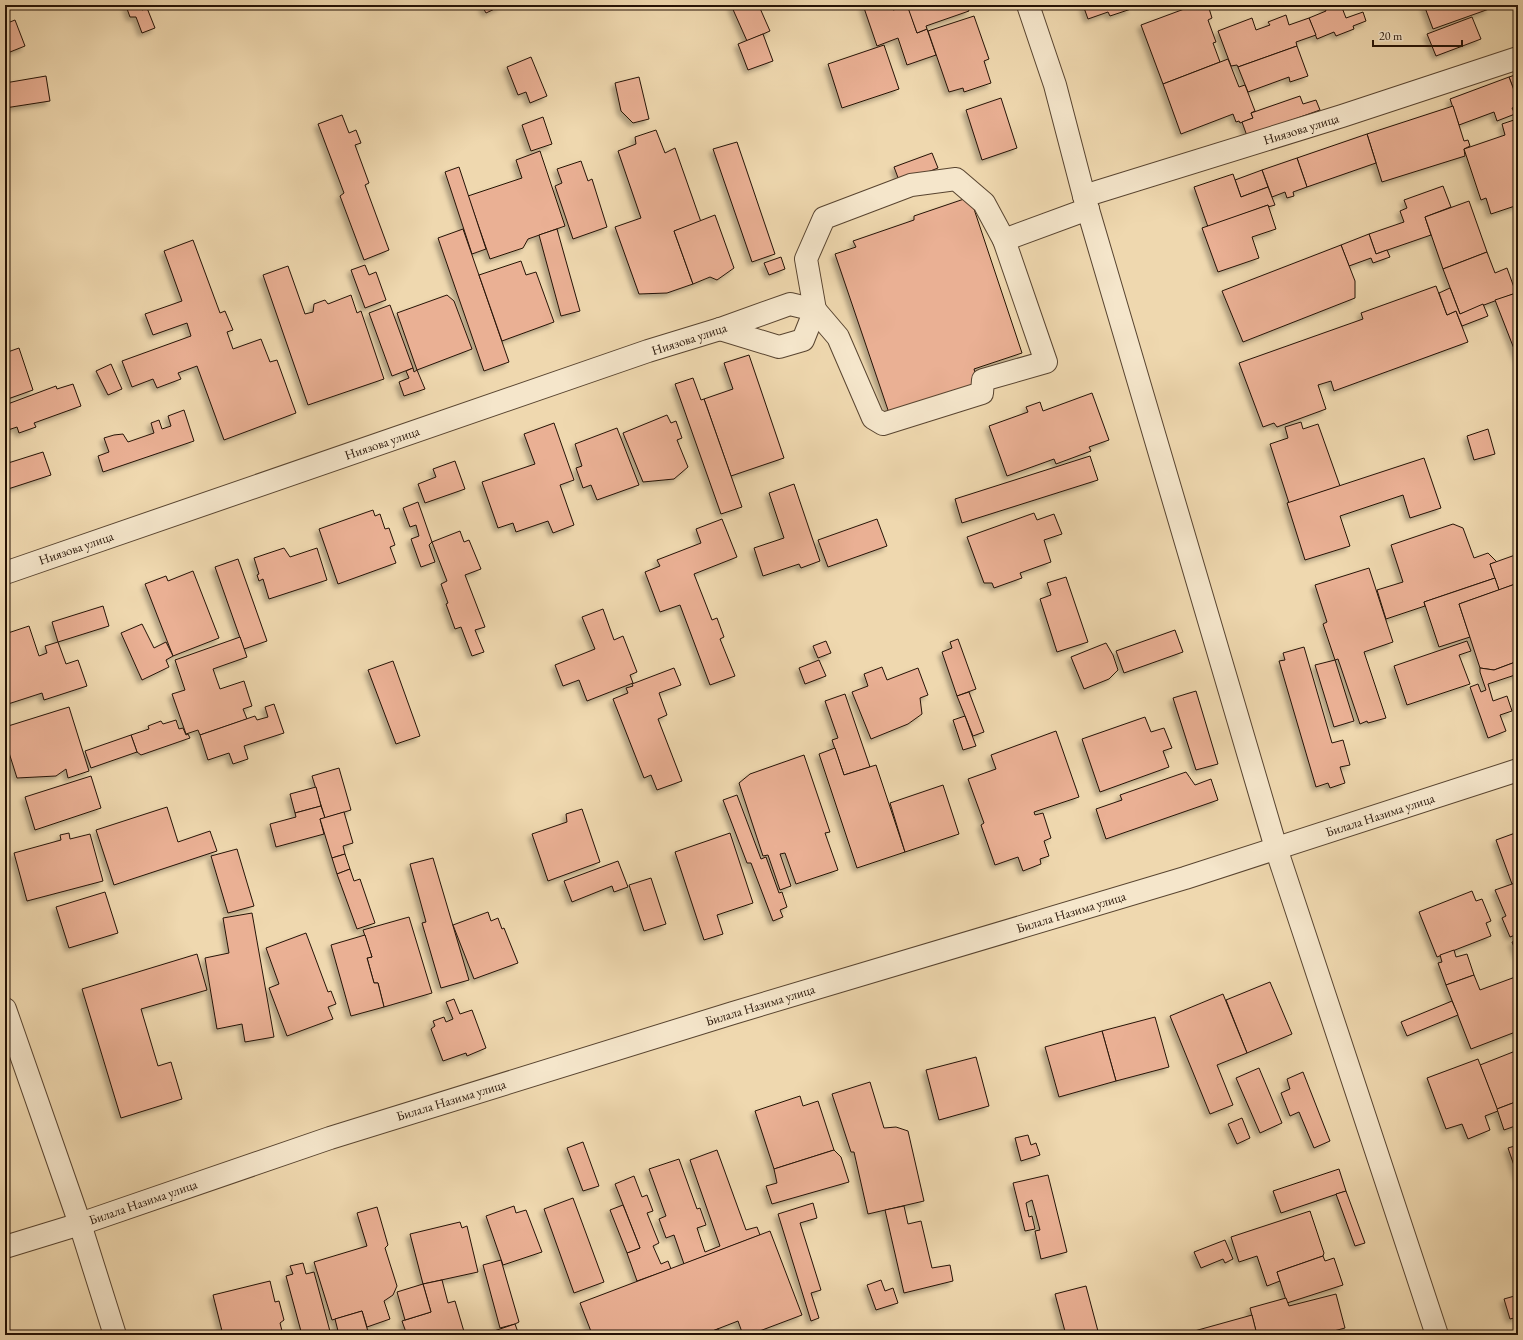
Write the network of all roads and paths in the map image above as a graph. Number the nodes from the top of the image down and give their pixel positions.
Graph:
1 (1028, 5) edge
2 (1518, 58) edge
3 (1086, 203) junction
4 (1004, 240) junction
5 (815, 310) junction
6 (720, 329) junction
7 (5, 573) edge
8 (1518, 770) edge
9 (1276, 848) junction
10 (5, 1009) edge
11 (80, 1224) junction
12 (5, 1247) edge
13 (115, 1335) edge
14 (1437, 1335) edge

1 - 3 street
2 - 3 street, Ниязова улица
3 - 4 street, Ниязова улица
3 - 9 street
4 - 5 street
4 - 5 street
5 - 6 street, Ниязова улица
5 - 6 street
6 - 7 street, Ниязова улица
8 - 9 street, Билала Назима улица
9 - 11 street, Билала Назима улица
9 - 14 street
10 - 11 street
11 - 12 street, Билала Назима улица
11 - 13 street

